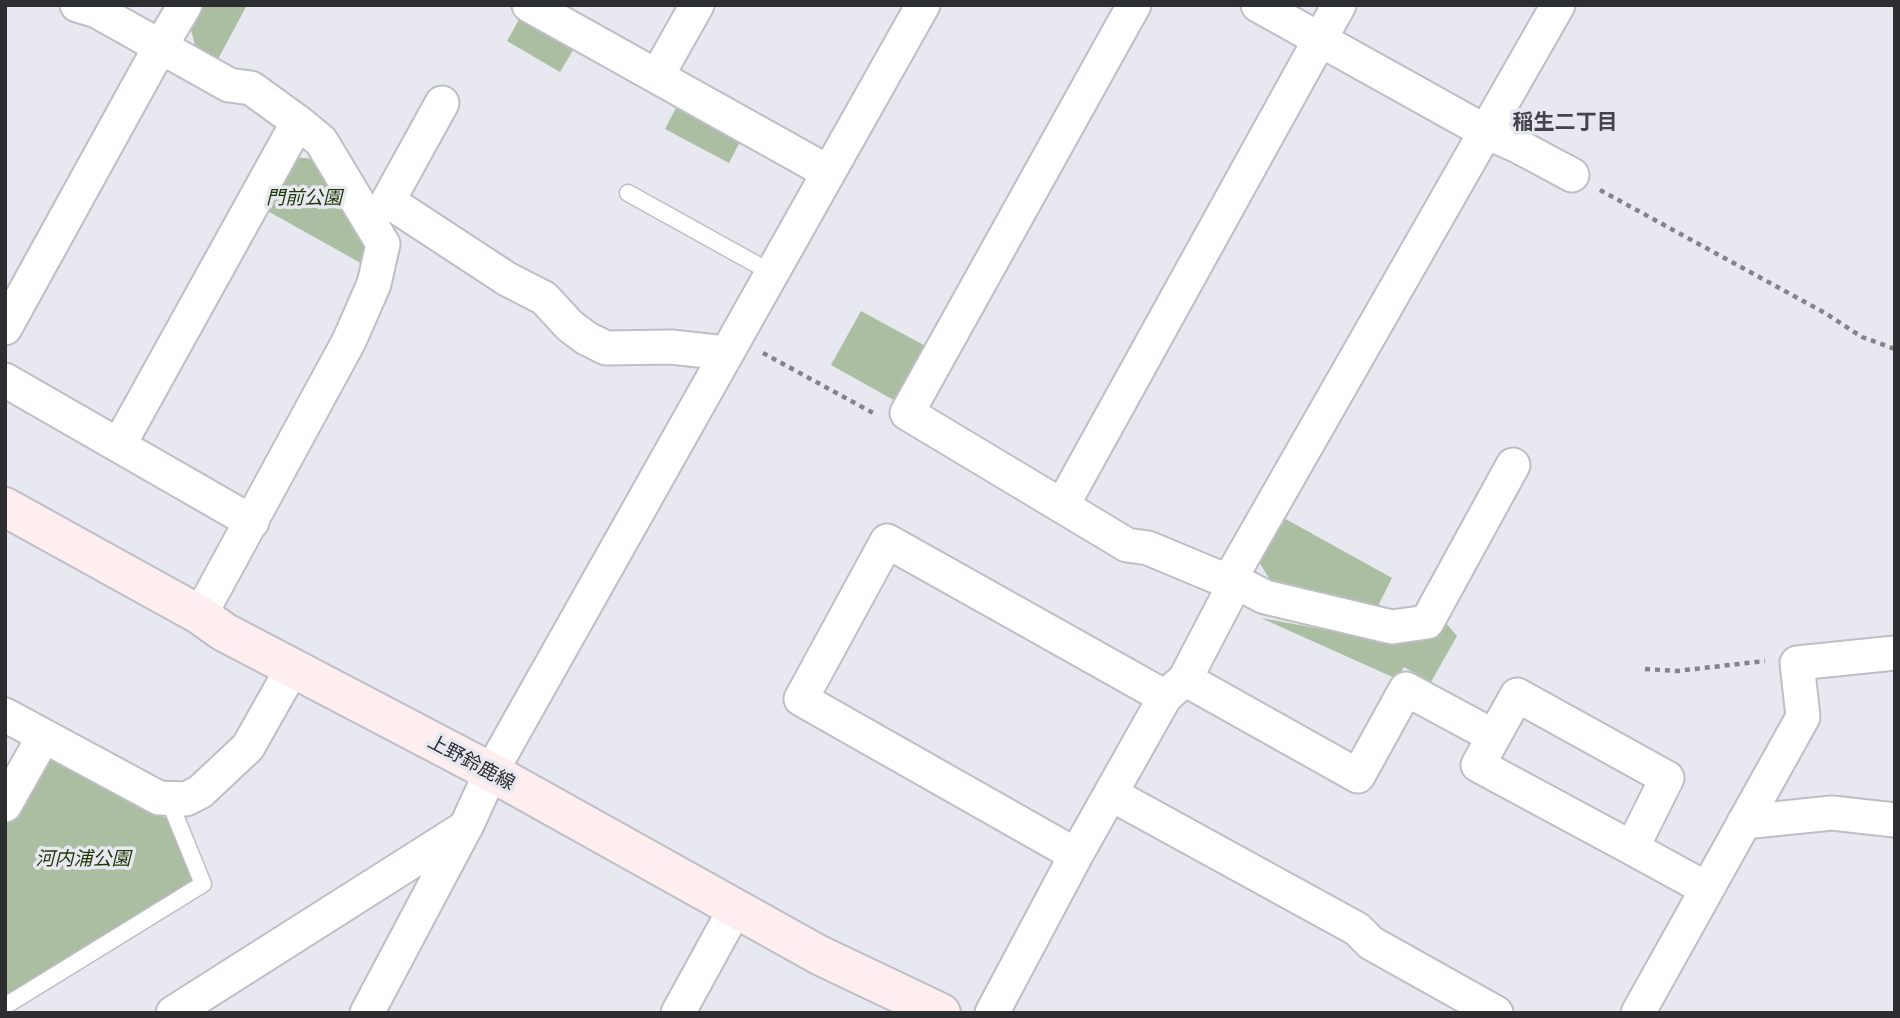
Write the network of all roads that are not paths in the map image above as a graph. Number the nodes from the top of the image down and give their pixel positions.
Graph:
1 (76, 5) edge
2 (185, 5) edge
3 (529, 5) edge
4 (697, 5) edge
5 (923, 5) edge
6 (1134, 5) edge
7 (1258, 5) edge
8 (1339, 5) edge
9 (1558, 5) edge
10 (1320, 39) junction
11 (160, 47) junction
12 (657, 76) junction
13 (442, 103) dead end
14 (298, 122) junction
15 (1486, 132) junction
16 (828, 172) junction
17 (1572, 175) road end
18 (628, 193) dead end
19 (772, 273) junction
20 (5, 328) edge
21 (730, 345) junction
22 (5, 380) edge
23 (119, 445) junction
24 (1513, 465) dead end
25 (1062, 506) junction
26 (5, 507) edge
27 (252, 522) junction
28 (1230, 579) junction
29 (200, 615) junction
30 (1895, 653) edge
31 (292, 669) junction
32 (1175, 688) junction
33 (5, 715) edge
34 (44, 736) junction
35 (1493, 736) junction
36 (491, 772) junction
37 (1111, 794) junction
38 (168, 798) junction
39 (5, 805) edge
40 (1895, 821) edge
41 (1744, 822) junction
42 (466, 827) junction
43 (1632, 848) junction
44 (1076, 855) junction
45 (1707, 889) junction
46 (735, 909) junction
47 (5, 1006) edge
48 (173, 1013) edge
49 (366, 1013) edge
50 (678, 1013) edge
51 (941, 1013) edge
52 (992, 1013) edge
53 (1496, 1013) edge
54 (1638, 1013) edge

1 - 11 street
2 - 11 street
3 - 12 street
4 - 12 street
5 - 16 street
6 - 25 street
7 - 10 street
8 - 10 street
9 - 15 street
10 - 15 street
10 - 25 street
11 - 14 street
11 - 20 street
12 - 16 street
13 - 21 street
14 - 23 street
14 - 27 street
15 - 17 street
15 - 28 street
16 - 19 street
18 - 19 lane
19 - 21 street
21 - 36 street
22 - 23 street
23 - 27 street
24 - 28 street
25 - 28 street
26 - 29 main road, 上野鈴鹿線
27 - 29 street
28 - 32 street
29 - 31 main road, 上野鈴鹿線
30 - 41 street
31 - 36 main road, 上野鈴鹿線
31 - 38 street
32 - 35 street
32 - 37 street
32 - 44 street
33 - 34 street
34 - 38 street
34 - 39 street
35 - 43 street
35 - 43 street
36 - 42 street
36 - 46 main road, 上野鈴鹿線
37 - 44 street
37 - 53 street
38 - 47 lane
40 - 41 street
41 - 45 street
42 - 48 street
42 - 49 street
43 - 45 street
44 - 52 street
45 - 54 street
46 - 50 street
46 - 51 main road, 上野鈴鹿線

